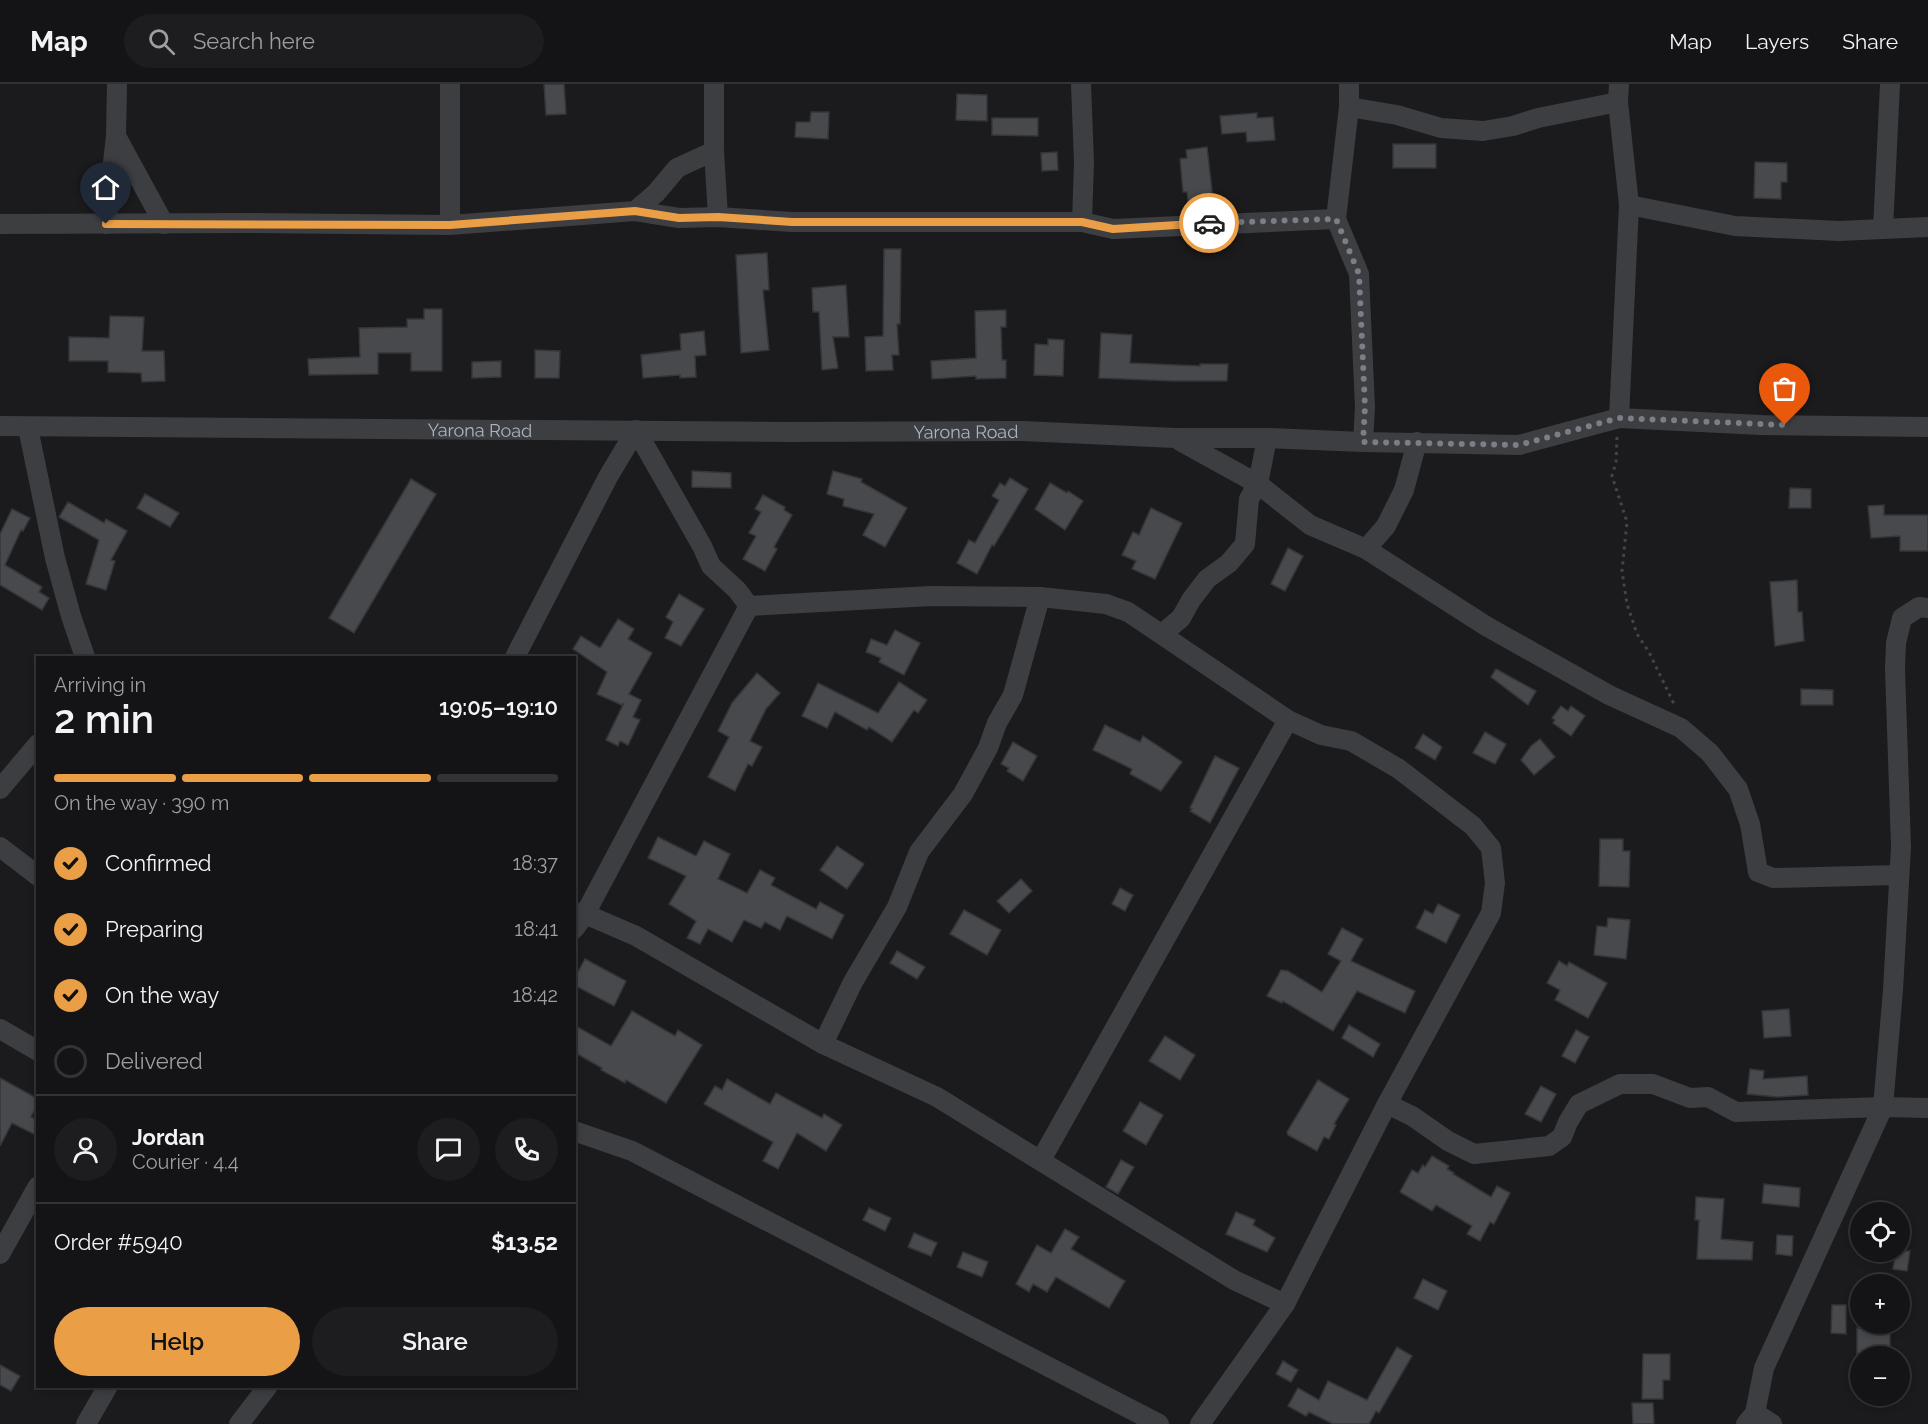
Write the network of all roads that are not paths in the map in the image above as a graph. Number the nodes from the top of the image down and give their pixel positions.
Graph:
1 (117, 84) edge
2 (450, 84) edge
3 (714, 84) edge
4 (1081, 84) edge
5 (1349, 84) edge
6 (1890, 84) edge
7 (1618, 93) edge
8 (1349, 107) junction
9 (116, 136) junction
10 (714, 151) junction
11 (1629, 205) junction
12 (635, 211) junction
13 (718, 217) junction
14 (1336, 219) junction
15 (1082, 222) junction
16 (0, 224) edge
17 (106, 224) junction
18 (164, 224) junction
19 (450, 225) junction
20 (1928, 227) edge
21 (1883, 229) junction
22 (1619, 418) junction
23 (0, 426) edge
24 (1928, 427) edge
25 (28, 428) junction
26 (636, 430) junction
27 (1175, 438) junction
28 (1267, 438) junction
29 (1363, 442) junction
30 (1417, 442) junction
31 (1258, 484) junction
32 (1366, 549) junction
33 (1040, 597) junction
34 (749, 606) junction
35 (1928, 608) edge
36 (1162, 634) junction
37 (85, 656) edge
38 (517, 656) edge
39 (1288, 720) junction
40 (36, 746) edge
41 (0, 789) edge
42 (0, 847) edge
43 (36, 874) edge
44 (1898, 875) junction
45 (578, 919) edge
46 (0, 1029) edge
47 (823, 1044) junction
48 (36, 1050) edge
49 (1387, 1104) junction
50 (1883, 1107) junction
51 (1928, 1108) edge
52 (576, 1132) edge
53 (1041, 1160) junction
54 (36, 1190) edge
55 (0, 1254) edge
56 (1285, 1304) junction
57 (107, 1388) edge
58 (266, 1388) edge
59 (1751, 1418) edge
60 (86, 1424) edge
61 (239, 1424) edge
62 (1159, 1424) edge
63 (1200, 1424) edge
64 (1772, 1424) edge

1 - 9 street
2 - 19 street
3 - 10 street
4 - 15 street
5 - 8 street
6 - 21 street
7 - 8 street
7 - 11 street
8 - 14 street
9 - 17 street
9 - 18 street
10 - 12 street
10 - 13 street
11 - 21 street
11 - 22 street
12 - 13 street
12 - 19 street
13 - 15 street
14 - 15 street
14 - 29 street
16 - 17 street
17 - 18 street
18 - 19 street
20 - 21 street
22 - 24 street, Yarona Road
22 - 30 street, Yarona Road
23 - 25 street, Yarona Road
25 - 26 street, Yarona Road
25 - 37 street
26 - 27 street, Yarona Road
26 - 34 street
26 - 38 street
27 - 28 street, Yarona Road
27 - 31 street
28 - 29 street, Yarona Road
28 - 31 street
29 - 30 street, Yarona Road
30 - 32 street
31 - 32 street
31 - 36 street
32 - 44 street
33 - 34 street
33 - 36 street
33 - 47 street
34 - 45 street
35 - 44 street
36 - 39 street
39 - 49 street
39 - 53 street
40 - 41 street
42 - 43 street
44 - 50 street
45 - 47 street
46 - 48 street
47 - 53 street
49 - 50 street
49 - 56 street
50 - 51 street
50 - 59 street
52 - 62 street
53 - 56 street
54 - 55 street
56 - 63 street
57 - 60 street
58 - 61 street
59 - 64 street

